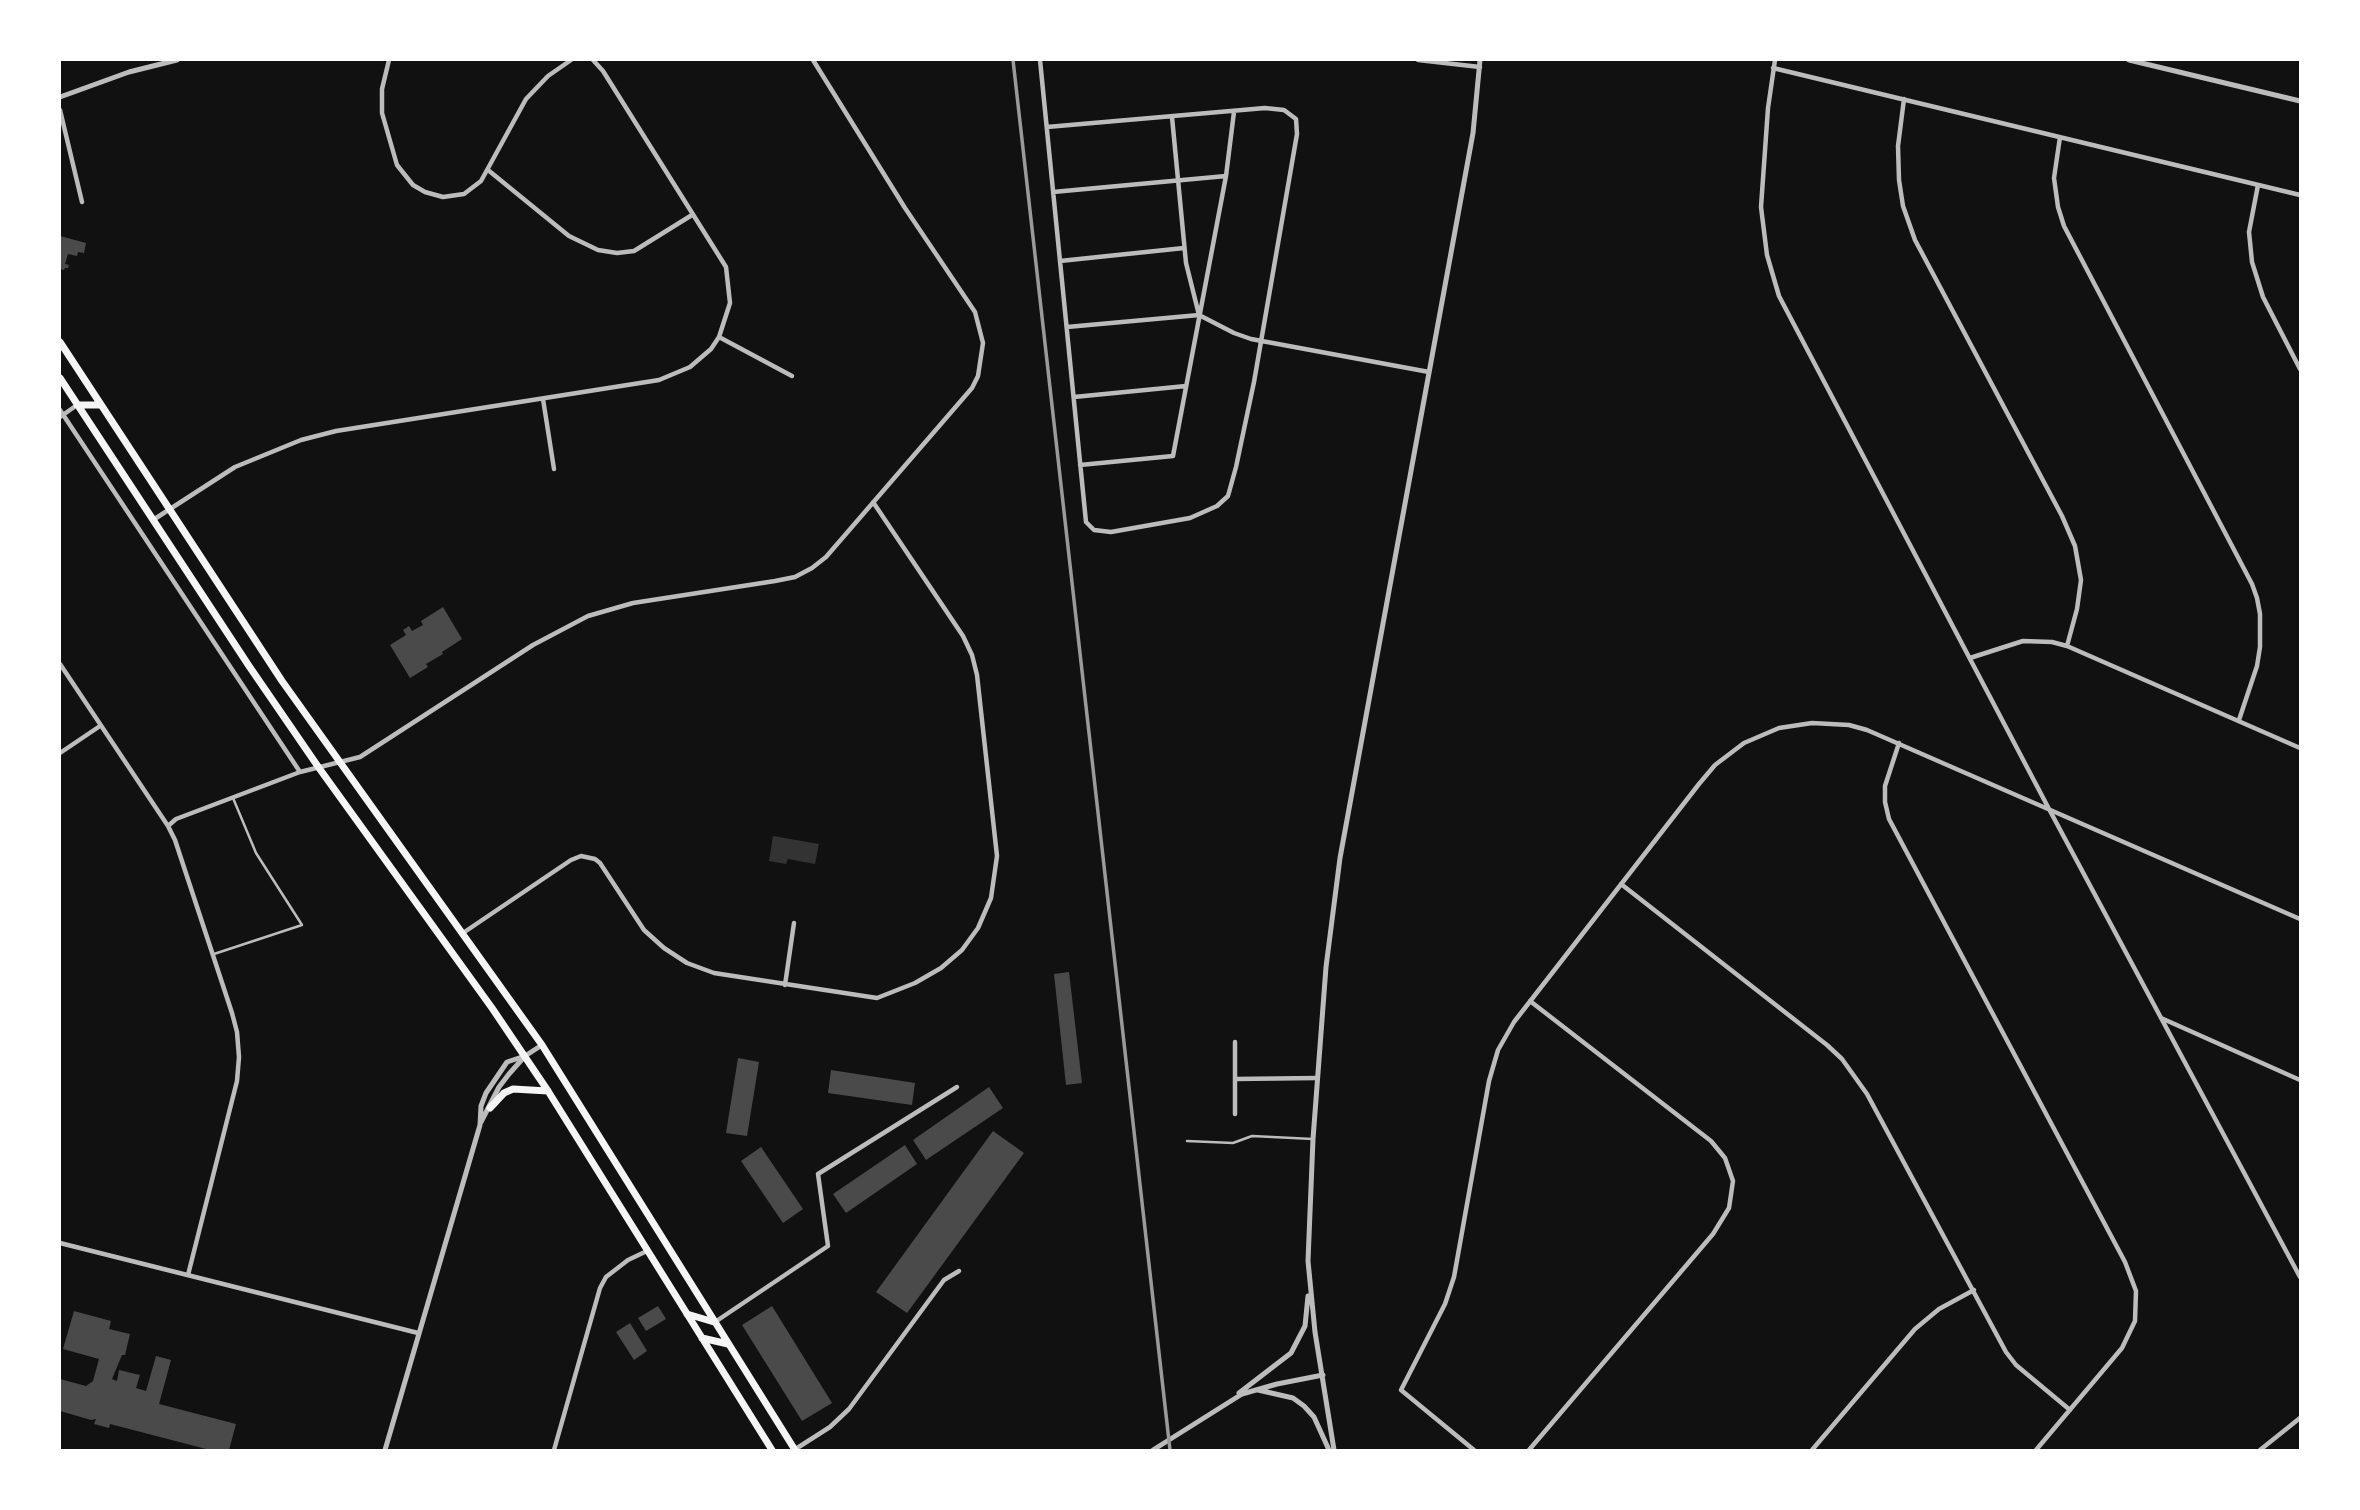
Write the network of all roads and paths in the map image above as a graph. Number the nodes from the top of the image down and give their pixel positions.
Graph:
1 (177, 60) edge
2 (389, 60) edge
3 (571, 60) edge
4 (593, 60) edge
5 (813, 60) edge
6 (1040, 60) edge
7 (1418, 60) edge
8 (1775, 60) edge
9 (2129, 60) edge
10 (2149, 62) edge
11 (1480, 63) edge
12 (1773, 68) junction
13 (60, 97) edge
14 (1904, 99) junction
15 (2301, 101) edge
16 (60, 110) edge
17 (1234, 112) junction
18 (1172, 117) junction
19 (1047, 127) junction
20 (2060, 137) junction
21 (488, 170) junction
22 (1226, 176) junction
23 (1177, 180) junction
24 (2258, 185) junction
25 (1053, 192) junction
26 (2301, 195) edge
27 (82, 202) dead end
28 (692, 215) junction
29 (1184, 248) junction
30 (1060, 261) junction
31 (1199, 315) junction
32 (1067, 327) junction
33 (719, 337) junction
34 (1261, 341) junction
35 (60, 342) edge
36 (2301, 369) edge
37 (1429, 372) junction
38 (792, 376) dead end
39 (60, 378) edge
40 (1186, 386) junction
41 (1074, 397) junction
42 (542, 399) junction
43 (77, 405) junction
44 (99, 405) junction
45 (60, 414) edge
46 (1080, 465) junction
47 (554, 469) dead end
48 (873, 502) junction
49 (168, 510) junction
50 (152, 521) junction
51 (2067, 646) junction
52 (1970, 658) junction
53 (60, 664) edge
54 (2239, 720) junction
55 (100, 726) junction
56 (1899, 743) junction
57 (2301, 748) edge
58 (60, 753) edge
59 (340, 762) junction
60 (319, 768) junction
61 (300, 772) junction
62 (233, 798) junction
63 (2049, 809) junction
64 (168, 825) junction
65 (1621, 884) junction
66 (2301, 919) edge
67 (794, 923) dead end
68 (463, 933) junction
69 (213, 954) junction
70 (786, 985) junction
71 (1531, 1001) junction
72 (2161, 1018) junction
73 (1235, 1042) dead end
74 (541, 1045) junction
75 (525, 1056) junction
76 (1317, 1078) junction
77 (1235, 1079) junction
78 (2301, 1080) edge
79 (957, 1087) dead end
80 (548, 1091) junction
81 (490, 1108) junction
82 (1235, 1114) dead end
83 (480, 1125) junction
84 (1313, 1139) junction
85 (1187, 1140) dead end
86 (60, 1243) edge
87 (647, 1250) junction
88 (959, 1271) dead end
89 (188, 1275) junction
90 (1308, 1276) junction
91 (2301, 1277) edge
92 (1975, 1290) junction
93 (687, 1314) junction
94 (715, 1322) junction
95 (418, 1333) junction
96 (702, 1338) junction
97 (728, 1344) junction
98 (1323, 1375) junction
99 (1255, 1390) junction
100 (1231, 1399) junction
101 (2070, 1410) junction
102 (2301, 1418) edge
103 (794, 1450) edge
104 (385, 1451) edge
105 (554, 1451) edge
106 (772, 1451) edge
107 (1153, 1451) edge
108 (1331, 1451) edge
109 (1474, 1451) edge
110 (1529, 1451) edge
111 (1812, 1451) edge
112 (2036, 1451) edge
113 (2260, 1451) edge

1 - 13 street
2 - 21 street
3 - 21 street
4 - 28 street
5 - 48 street
6 - 19 street
7 - 11 street
8 - 12 street
9 - 10 street
10 - 15 street
11 - 37 street
12 - 14 street
12 - 52 street
14 - 20 street
14 - 51 street
16 - 27 street
17 - 18 street
17 - 22 street
17 - 34 street
18 - 19 street
18 - 23 street
19 - 25 street
20 - 24 street
20 - 54 street
21 - 28 street
22 - 23 street
22 - 31 street
23 - 25 street
23 - 29 street
24 - 26 street
24 - 36 street
25 - 30 street
28 - 33 street
29 - 30 street
29 - 31 street
30 - 32 street
31 - 32 street
31 - 34 street
31 - 40 street
32 - 41 street
33 - 38 street
33 - 42 street
34 - 37 street
34 - 46 street
35 - 44 main road
37 - 76 street
39 - 43 main road
40 - 41 street
40 - 46 street
41 - 46 street
42 - 47 street
42 - 49 street
43 - 44 main road
43 - 45 street
43 - 50 main road
44 - 49 main road
45 - 61 street
48 - 59 street
48 - 70 street
49 - 50 street
49 - 59 main road
50 - 60 main road
51 - 52 street
51 - 54 street
52 - 63 street
53 - 55 street
54 - 57 street
55 - 58 street
55 - 64 street
56 - 63 street
56 - 65 street
56 - 101 street
59 - 60 street
59 - 68 main road
60 - 61 street
60 - 75 main road
61 - 62 street
62 - 64 street
62 - 69 lane
63 - 66 street
63 - 72 street
64 - 69 street
65 - 71 street
65 - 92 street
67 - 70 street
68 - 70 street
68 - 74 main road
69 - 89 street
71 - 109 street
71 - 110 street
72 - 78 street
72 - 91 street
73 - 77 street
74 - 75 street
74 - 94 main road
75 - 80 main road
75 - 81 street
75 - 83 street
76 - 77 street
76 - 84 street
77 - 82 street
79 - 94 street
80 - 81 main road
80 - 87 main road
81 - 83 street
83 - 95 street
84 - 85 lane
84 - 90 street
86 - 89 street
87 - 93 main road
87 - 105 street
88 - 103 street
89 - 95 street
90 - 98 street
90 - 100 street
92 - 101 street
92 - 111 street
93 - 94 main road
93 - 96 main road
94 - 97 main road
95 - 104 street
96 - 97 main road
96 - 106 main road
97 - 103 main road
98 - 99 street
98 - 108 street
99 - 100 street
99 - 108 street
100 - 107 street
101 - 112 street
102 - 113 street

